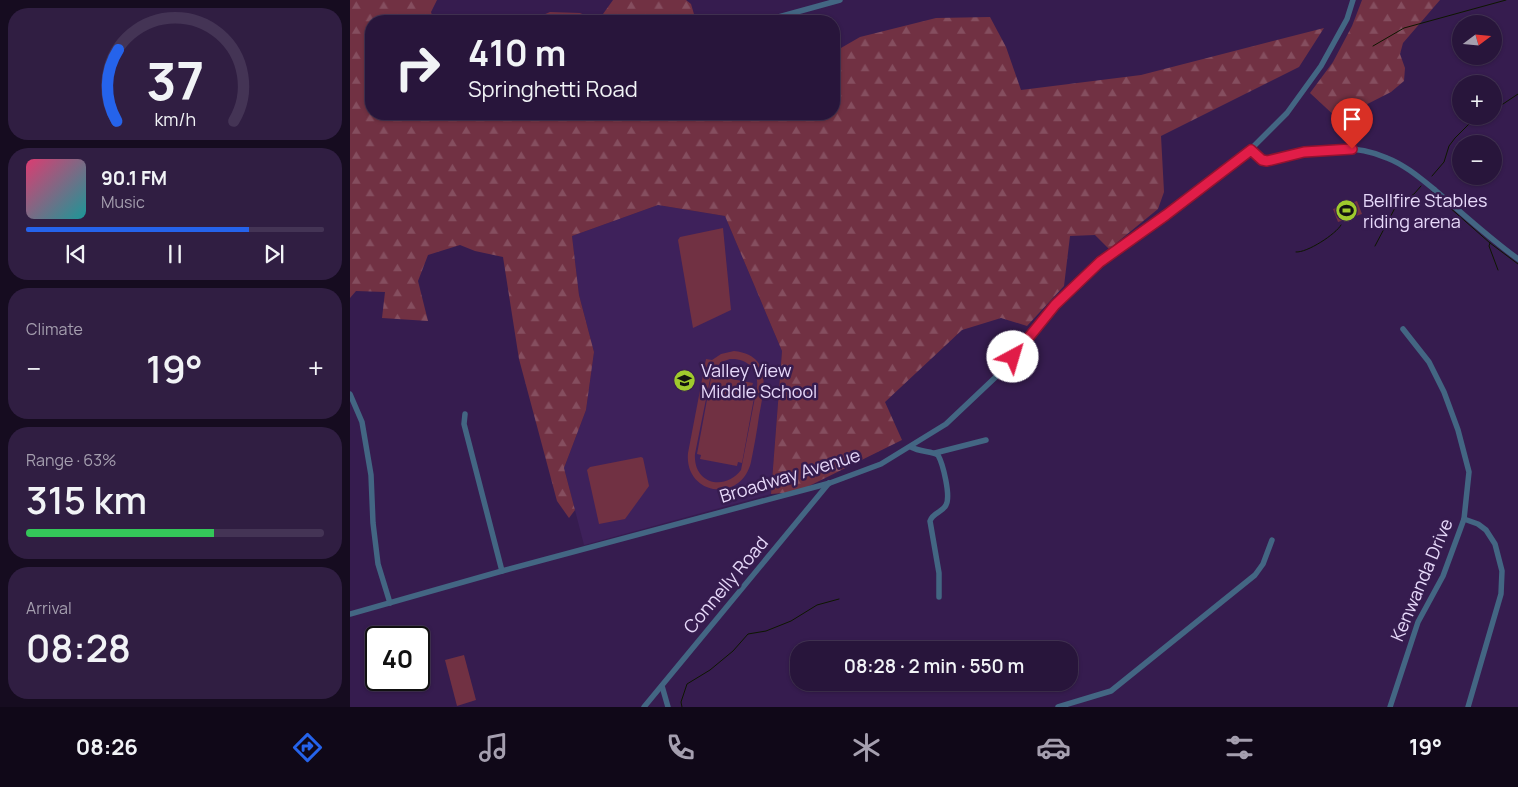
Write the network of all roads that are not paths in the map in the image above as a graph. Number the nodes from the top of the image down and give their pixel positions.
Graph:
1 (840, 0) edge
2 (1353, 0) edge
3 (786, 15) edge
4 (1251, 150) junction
5 (1518, 258) edge
6 (1402, 329) dead end
7 (350, 394) edge
8 (465, 414) dead end
9 (986, 440) dead end
10 (911, 447) junction
11 (934, 453) junction
12 (830, 483) junction
13 (1464, 519) junction
14 (1272, 540) dead end
15 (502, 571) junction
16 (939, 598) dead end
17 (390, 603) junction
18 (350, 614) edge
19 (662, 686) junction
20 (644, 707) edge
21 (668, 707) edge
22 (1058, 707) edge
23 (1390, 707) edge
24 (1468, 707) edge

1 - 3 street
2 - 4 street, Broadway Avenue
4 - 5 street
4 - 10 street, Broadway Avenue
6 - 13 street, Kenwanda Drive
7 - 17 street
8 - 15 street
9 - 11 street
10 - 11 street
10 - 12 street, Broadway Avenue
11 - 16 street
12 - 15 street, Broadway Avenue
12 - 19 street, Connelly Road
13 - 23 street, Kenwanda Drive
13 - 24 street
14 - 22 street
15 - 17 street, Broadway Avenue
17 - 18 street, Broadway Avenue
19 - 20 street, Connelly Road
19 - 21 street

